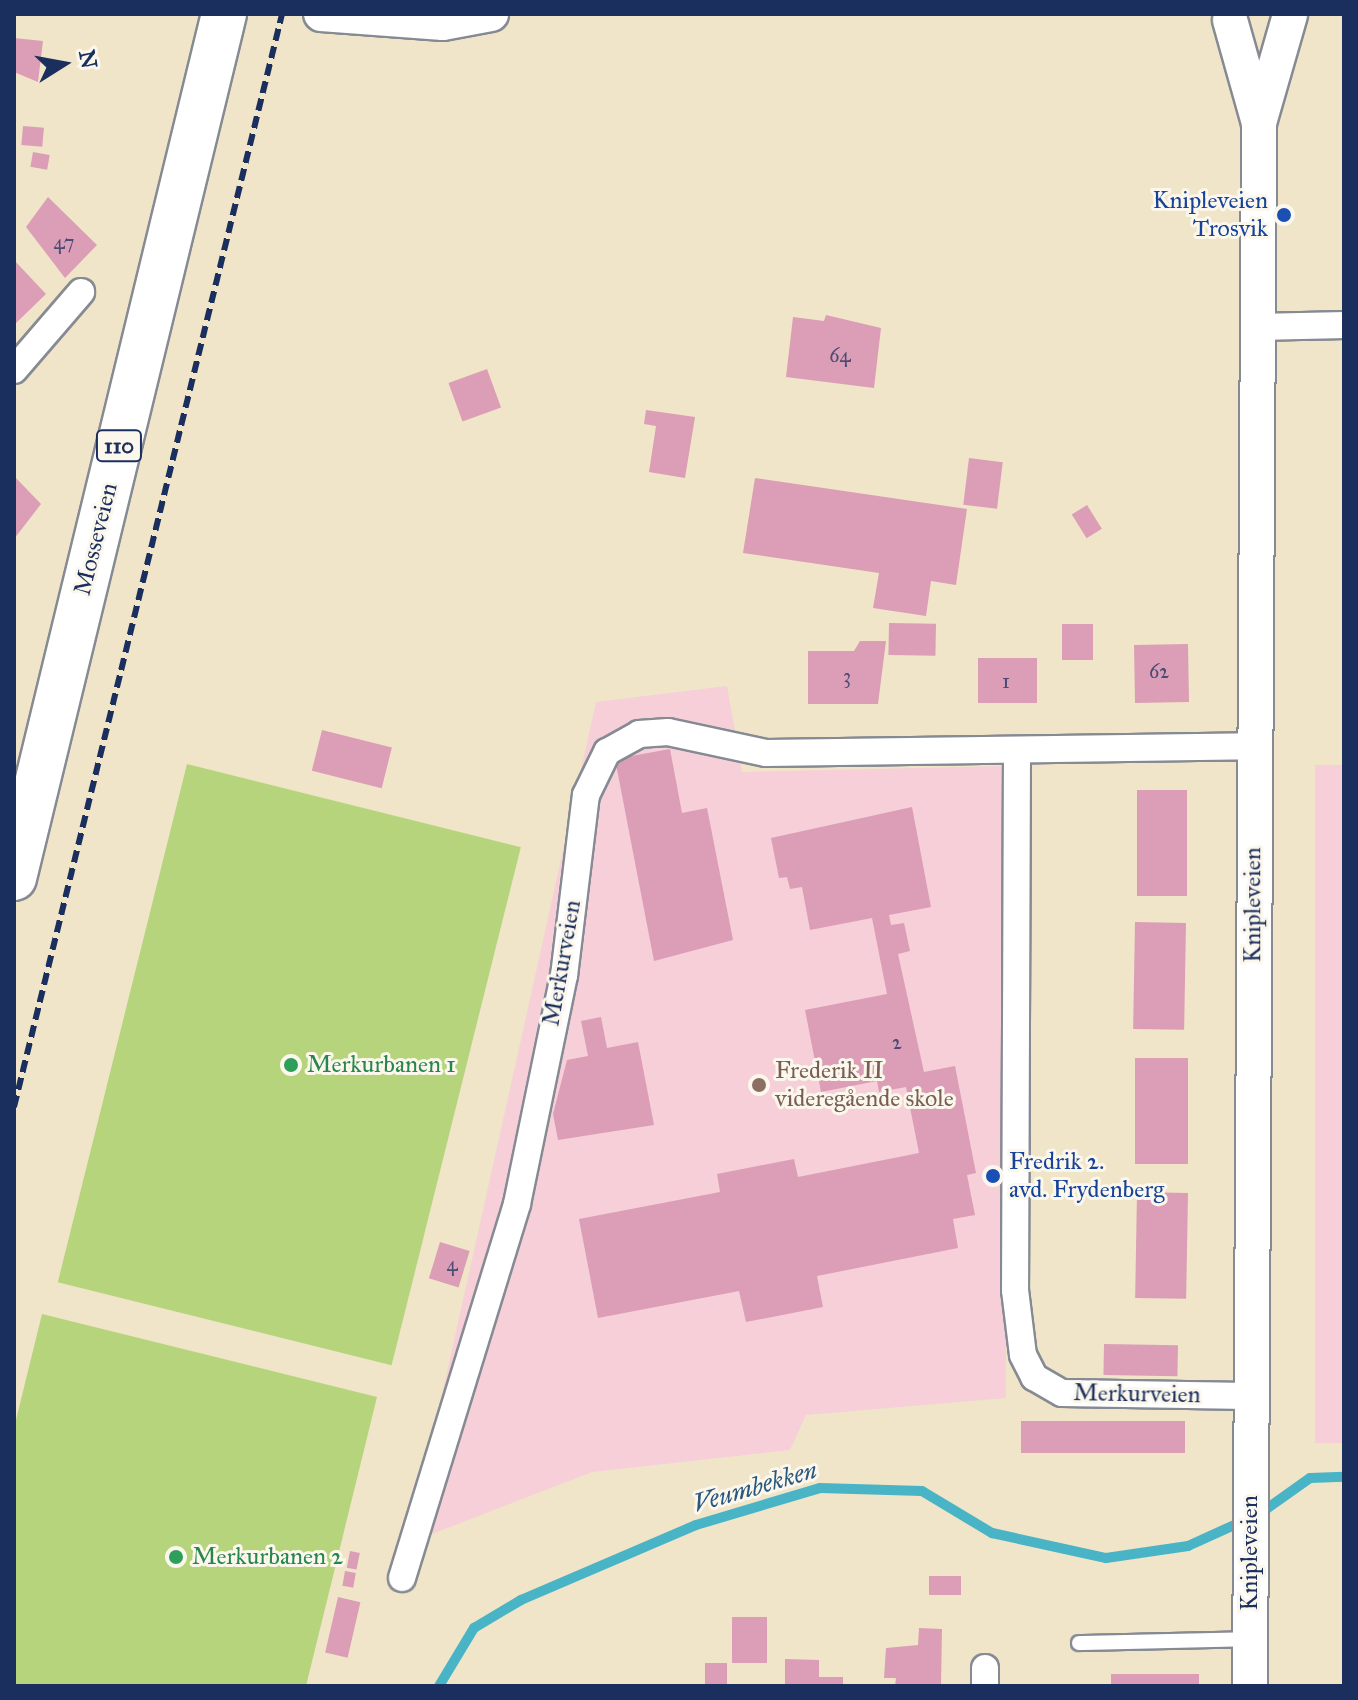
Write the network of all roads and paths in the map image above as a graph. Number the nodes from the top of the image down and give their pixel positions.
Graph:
1 (224, 14) edge
2 (321, 14) edge
3 (491, 14) edge
4 (1290, 14) edge
5 (1227, 17) edge
6 (1259, 123) junction
7 (81, 292) dead end
8 (1344, 325) edge
9 (1258, 327) junction
10 (14, 370) edge
11 (1252, 746) junction
12 (1017, 751) junction
13 (14, 878) edge
14 (1249, 1396) junction
15 (402, 1578) dead end
16 (1250, 1639) junction
17 (1079, 1643) dead end
18 (1250, 1686) edge

1 - 13 highway, Mosseveien / 110
2 - 3 street
4 - 5 street
4 - 6 street, Knipleveien
5 - 6 street, Knipleveien
6 - 9 street, Knipleveien
7 - 10 street
8 - 9 street
9 - 11 street, Knipleveien
11 - 12 street, Merkurveien
11 - 14 street, Knipleveien
12 - 14 street, Merkurveien
12 - 15 street, Merkurveien
14 - 16 street, Knipleveien
16 - 17 lane
16 - 18 street, Knipleveien

